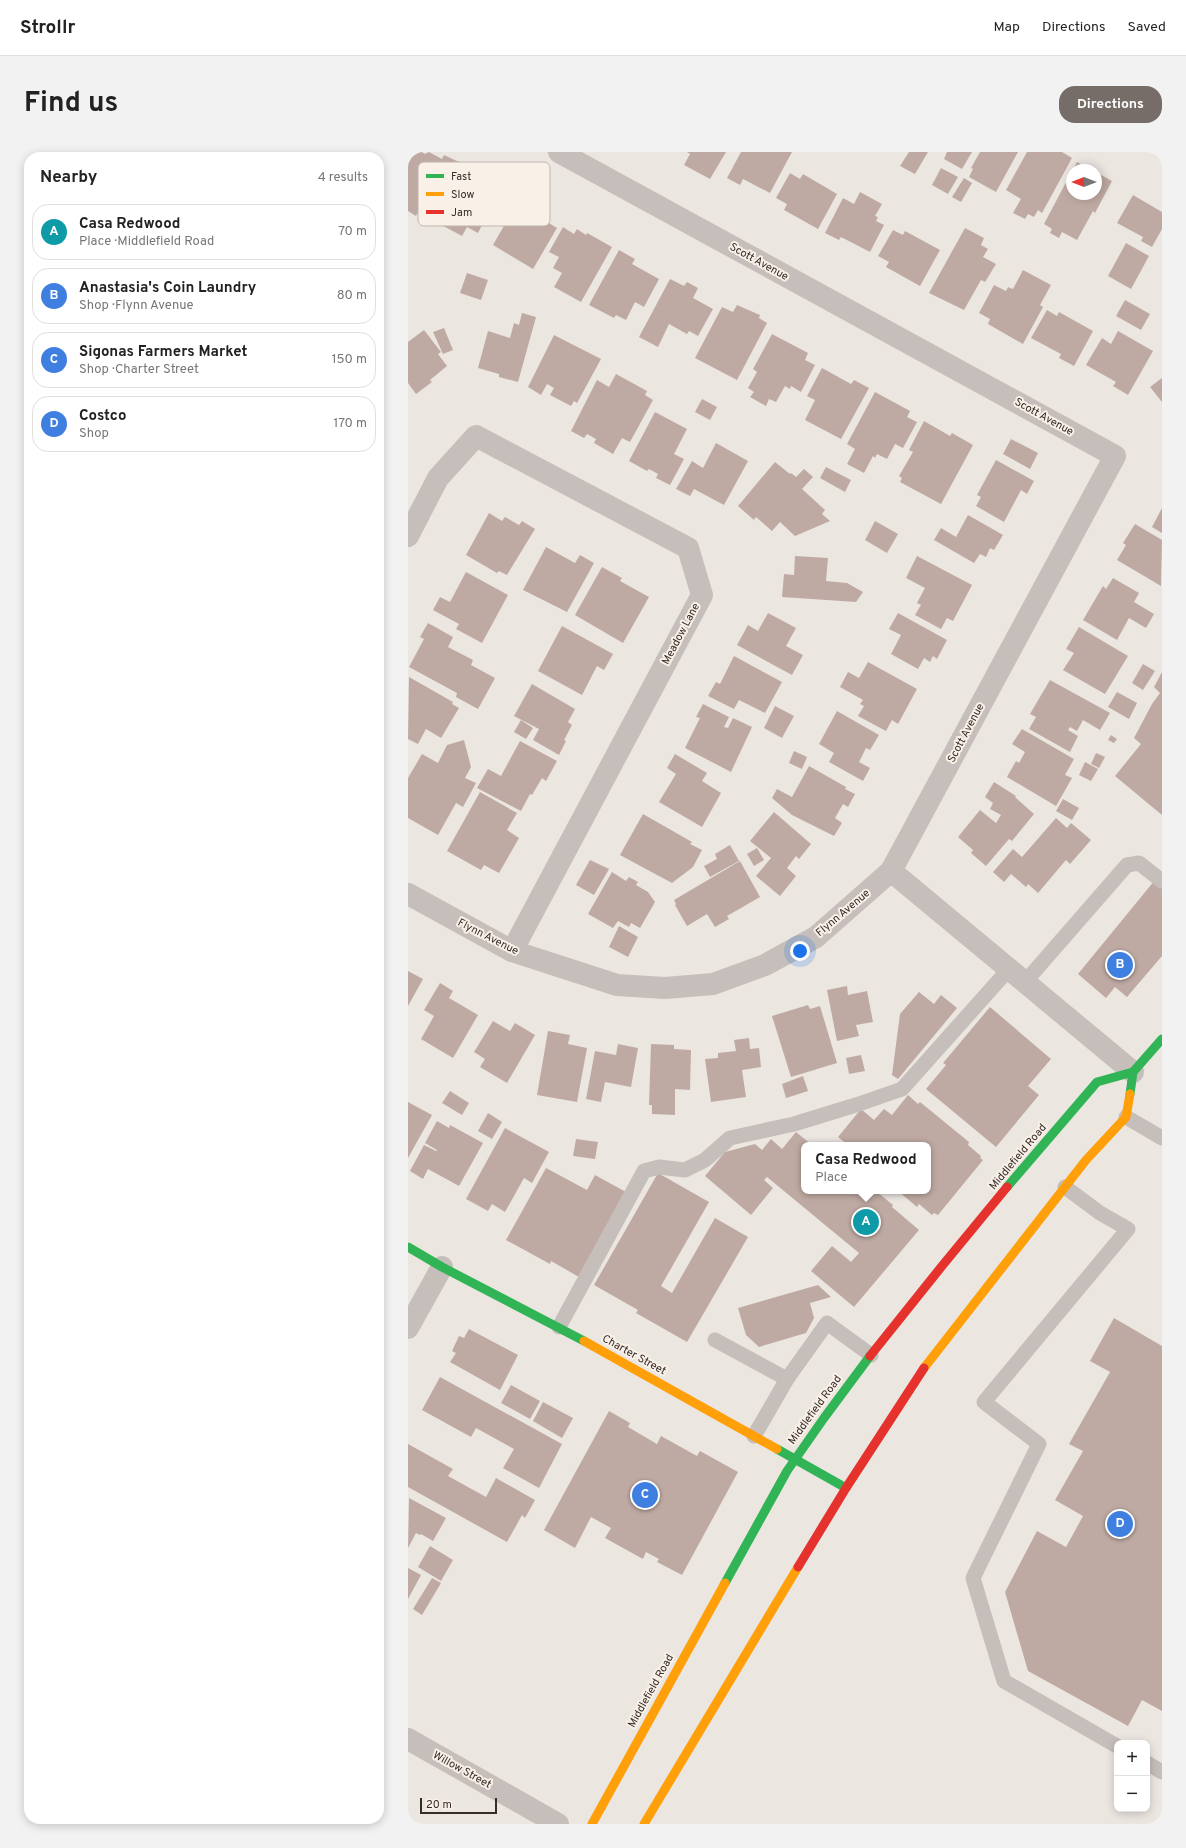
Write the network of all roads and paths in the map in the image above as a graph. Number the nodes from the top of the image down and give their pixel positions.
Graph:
1 (559, 152) edge
2 (1159, 152) edge
3 (1162, 154) edge
4 (408, 536) edge
5 (891, 871) junction
6 (1162, 881) edge
7 (408, 894) edge
8 (512, 951) junction
9 (1017, 975) junction
10 (1162, 1039) edge
11 (1133, 1072) junction
12 (1126, 1117) junction
13 (1162, 1138) edge
14 (1065, 1187) junction
15 (408, 1247) edge
16 (442, 1267) junction
17 (559, 1327) junction
18 (408, 1328) edge
19 (715, 1340) dead end
20 (871, 1355) junction
21 (787, 1378) junction
22 (754, 1436) junction
23 (795, 1458) junction
24 (846, 1488) junction
25 (408, 1739) edge
26 (1114, 1744) edge
27 (1150, 1765) edge
28 (1162, 1772) edge
29 (558, 1824) edge
30 (592, 1824) edge
31 (644, 1824) edge

1 - 5 street, Scott Avenue
2 - 3 main road
4 - 8 street, Meadow Lane
5 - 8 street, Flynn Avenue
5 - 9 street
6 - 9 lane
7 - 8 street, Flynn Avenue
9 - 11 street
9 - 17 lane
10 - 11 main road
11 - 12 main road
11 - 20 main road, Middlefield Road
12 - 13 lane
12 - 14 main road
14 - 24 main road
14 - 26 lane
15 - 16 main road, Charter Street
16 - 17 main road, Charter Street
16 - 18 street
17 - 22 main road, Charter Street
19 - 21 lane
20 - 21 lane
20 - 23 main road, Middlefield Road
21 - 22 lane
22 - 23 main road, Charter Street
23 - 24 main road, Charter Street
23 - 30 main road, Middlefield Road
24 - 31 main road
25 - 29 street, Willow Street
27 - 28 lane

